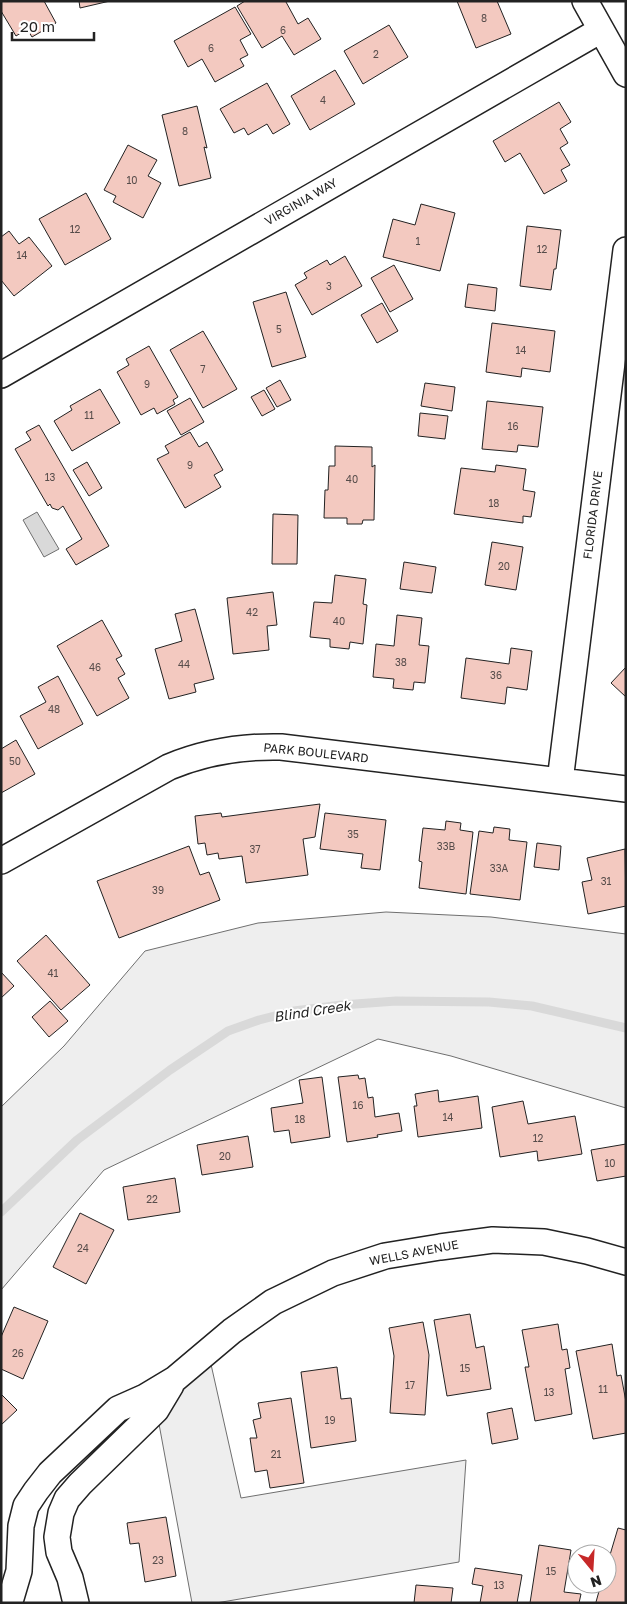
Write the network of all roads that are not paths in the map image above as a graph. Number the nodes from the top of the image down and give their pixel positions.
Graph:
1 (585, 1) edge
2 (601, 30) junction
3 (626, 74) edge
4 (626, 250) edge
5 (1, 375) edge
6 (560, 781) junction
7 (626, 789) edge
8 (1, 862) edge
9 (626, 1262) edge
10 (175, 1379) junction
11 (7, 1603) edge
12 (76, 1603) edge

1 - 2 street
2 - 3 street
2 - 5 street, VIRGINIA WAY
4 - 6 street, FLORIDA DRIVE
6 - 7 street, PARK BOULEVARD
6 - 8 street, PARK BOULEVARD
9 - 10 street, WELLS AVENUE
10 - 11 street, WELLS AVENUE
10 - 12 street, WELLS AVENUE

